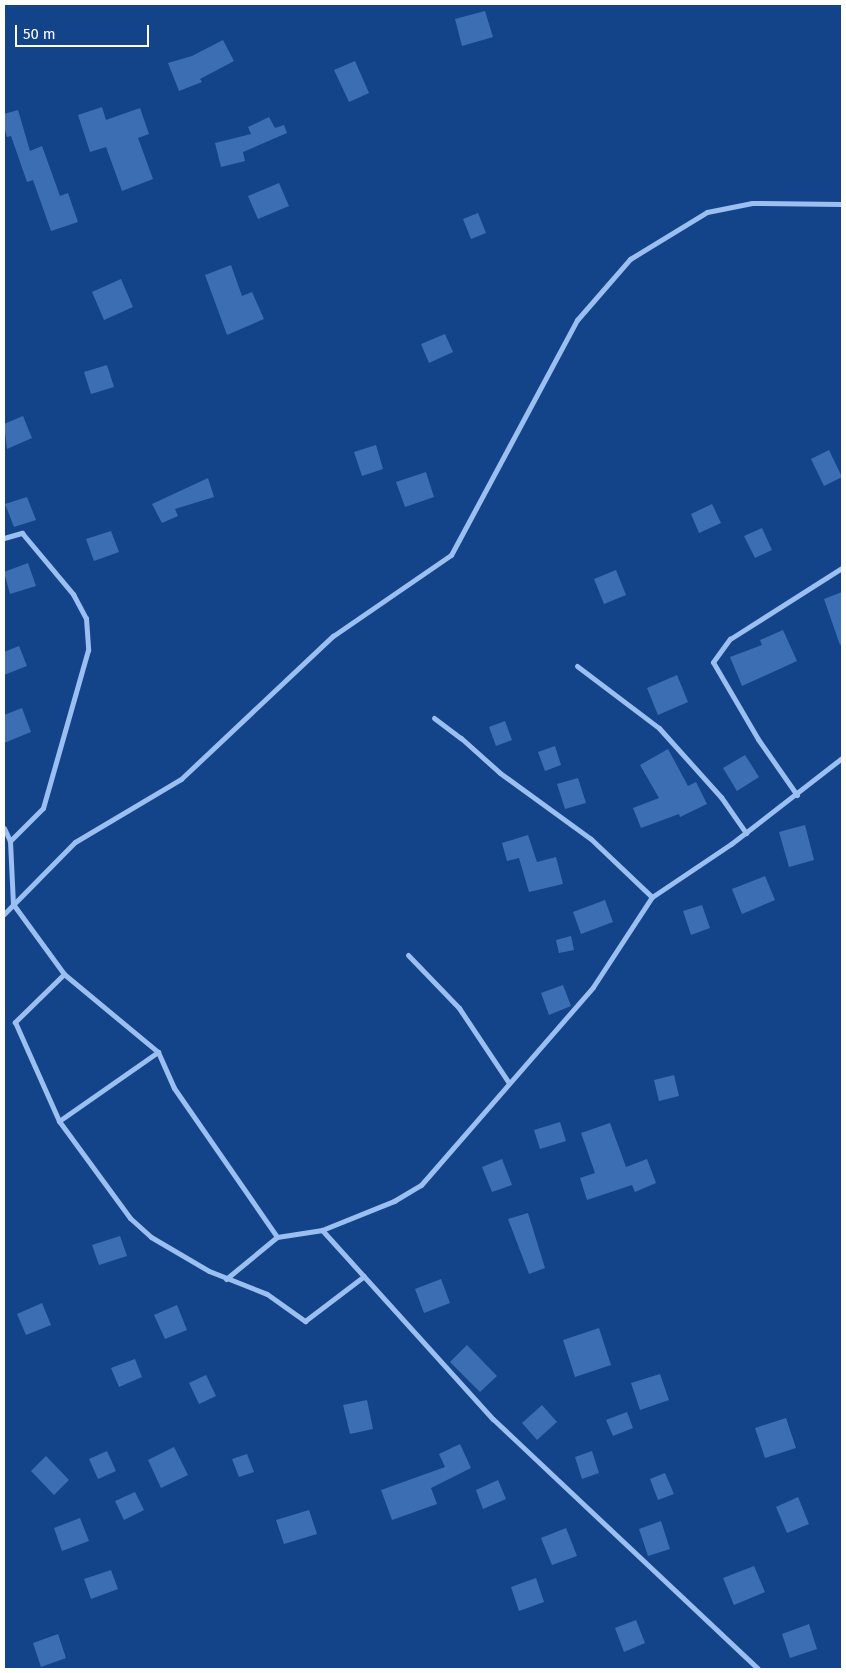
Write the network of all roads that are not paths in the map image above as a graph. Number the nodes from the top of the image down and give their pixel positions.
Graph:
1 (842, 204) edge
2 (4, 538) edge
3 (842, 568) edge
4 (577, 666) dead end
5 (434, 718) dead end
6 (842, 758) edge
7 (797, 795) junction
8 (4, 828) edge
9 (746, 833) junction
10 (10, 841) junction
11 (652, 897) junction
12 (13, 904) junction
13 (4, 914) edge
14 (408, 955) dead end
15 (64, 974) junction
16 (158, 1052) junction
17 (509, 1083) junction
18 (59, 1121) junction
19 (322, 1230) junction
20 (277, 1236) junction
21 (364, 1276) junction
22 (226, 1279) junction
23 (758, 1669) edge

1 - 12 street
2 - 10 street
3 - 7 street
4 - 9 street
5 - 11 street
6 - 7 street
7 - 9 street
8 - 10 street
9 - 11 street
10 - 12 street
11 - 17 street
12 - 13 street
12 - 15 street
14 - 17 street
15 - 16 street
15 - 18 street
16 - 18 street
16 - 20 street
17 - 19 street
18 - 22 street
19 - 20 street
19 - 21 street
20 - 22 street
21 - 22 street
21 - 23 street

